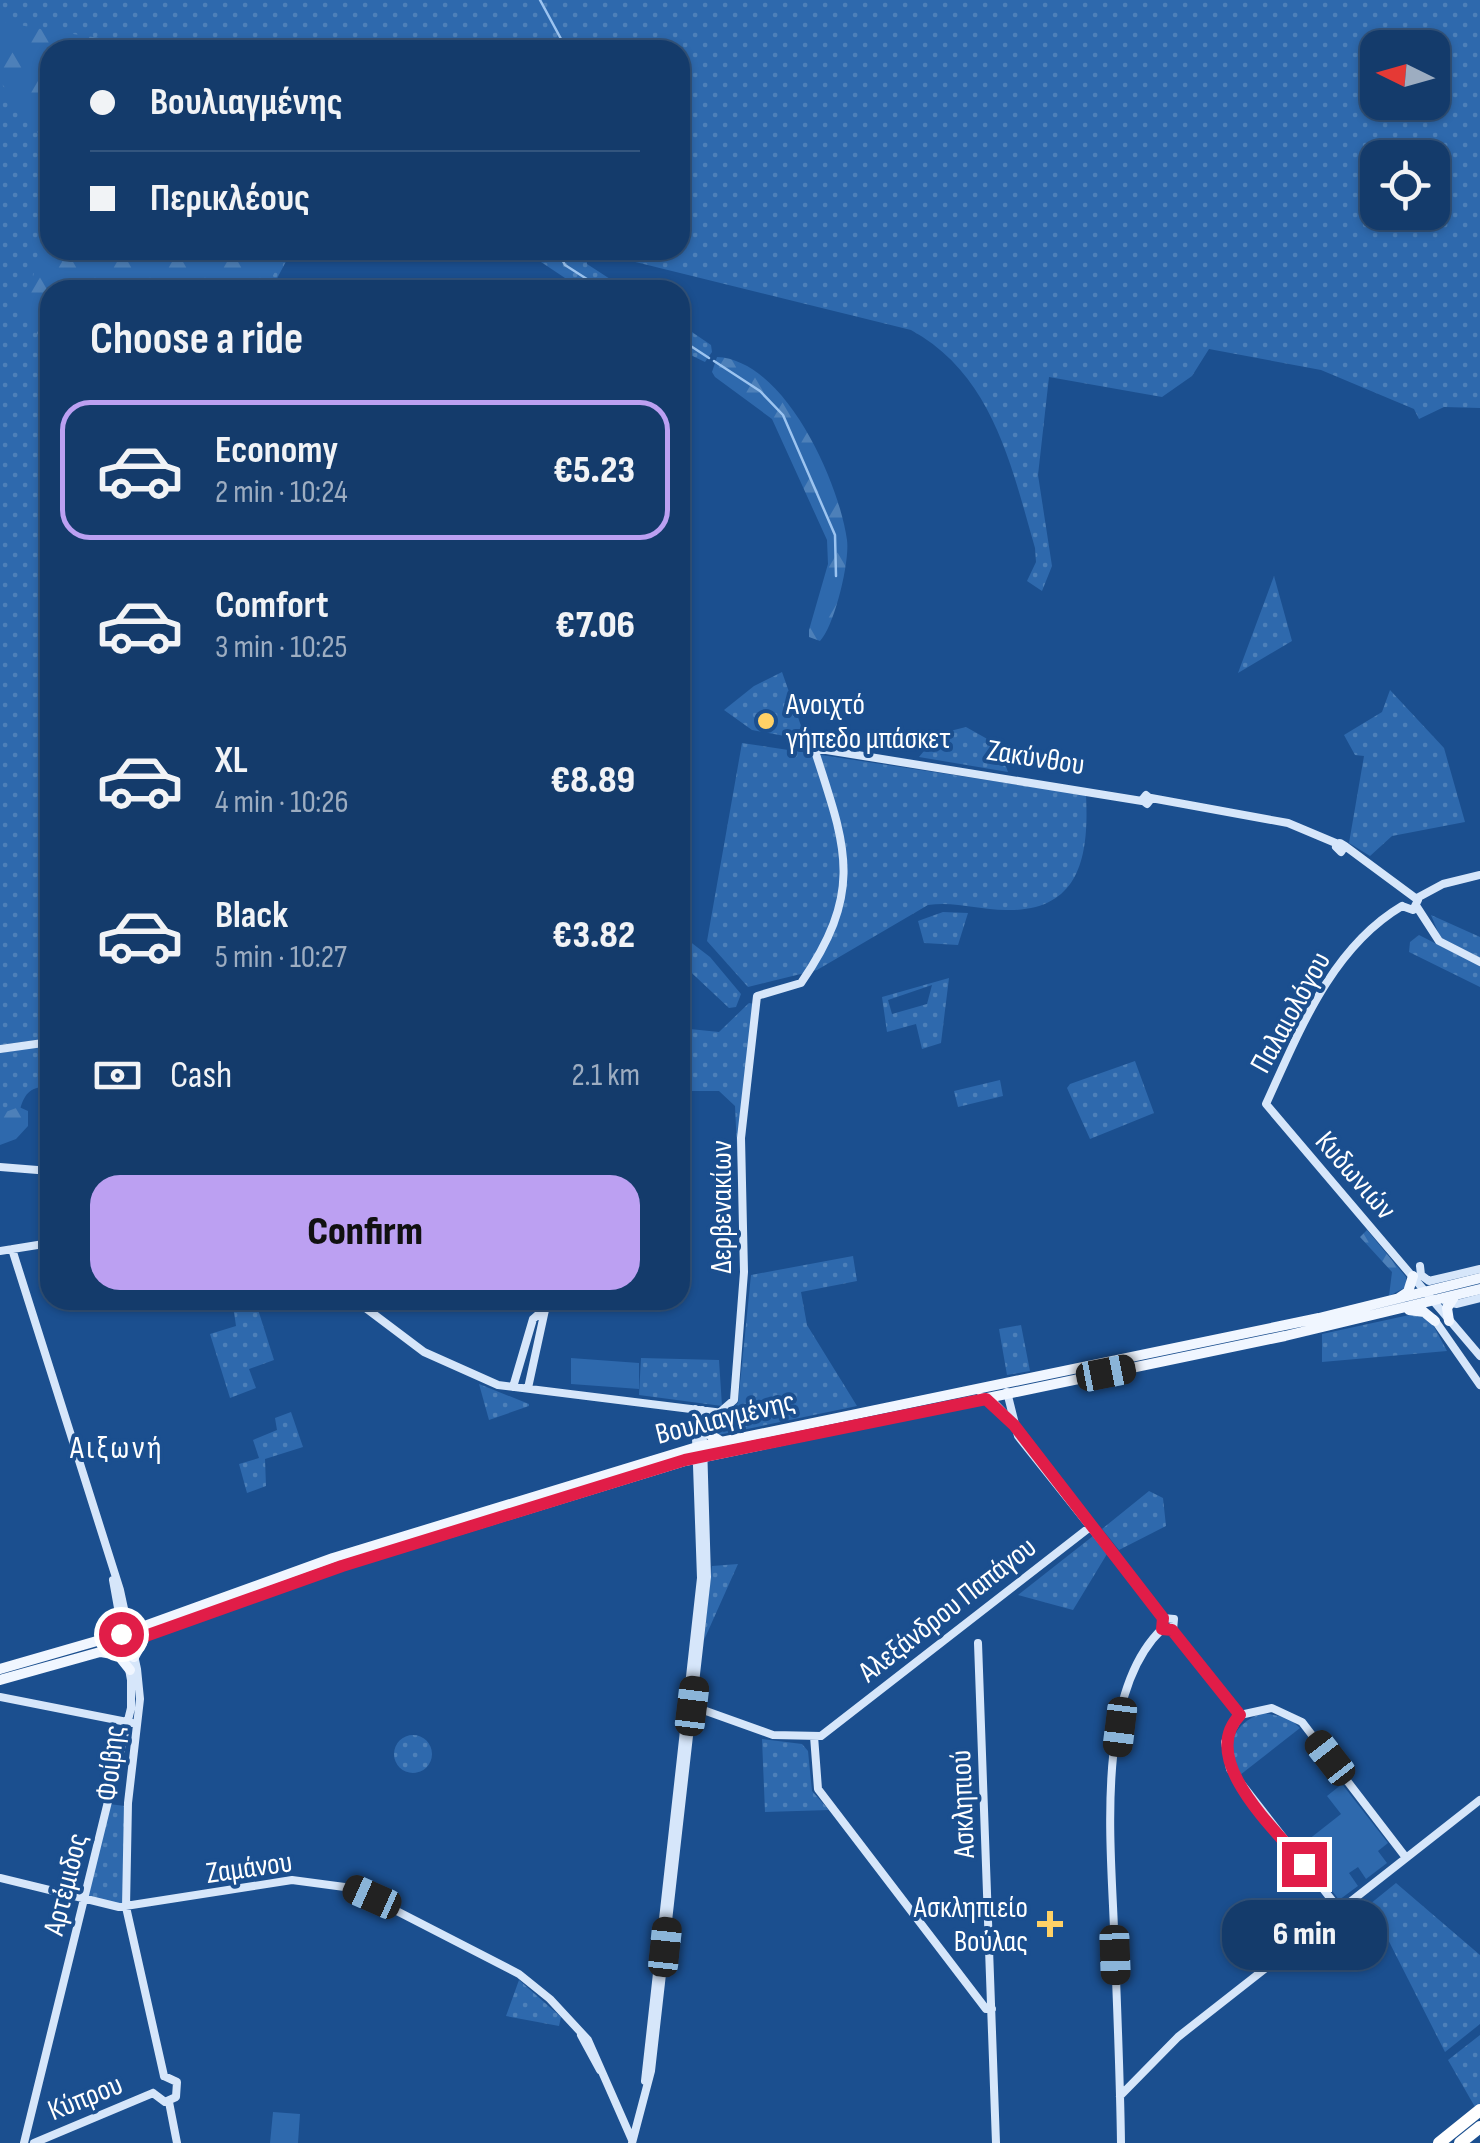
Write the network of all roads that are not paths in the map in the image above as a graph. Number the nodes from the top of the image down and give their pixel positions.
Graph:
1 (926, 764) junction
2 (950, 770) junction
3 (1147, 800) junction
4 (1480, 875) edge
5 (1410, 900) junction
6 (1480, 962) edge
7 (758, 996) joint
8 (40, 1043) edge
9 (0, 1049) edge
10 (1266, 1104) joint
11 (0, 1167) edge
12 (40, 1169) edge
13 (40, 1246) edge
14 (12, 1250) junction
15 (0, 1251) edge
16 (1480, 1269) edge
17 (1416, 1271) junction
18 (1480, 1278) edge
19 (1480, 1289) edge
20 (1480, 1298) edge
21 (1436, 1299) junction
22 (1388, 1302) junction
23 (369, 1310) edge
24 (543, 1310) edge
25 (545, 1310) edge
26 (1398, 1310) junction
27 (1435, 1321) junction
28 (1452, 1324) joint
29 (1480, 1356) edge
30 (1480, 1386) edge
31 (513, 1388) junction
32 (528, 1388) junction
33 (1007, 1388) junction
34 (980, 1398) junction
35 (698, 1410) junction
36 (723, 1413) junction
37 (1014, 1425) junction
38 (703, 1429) junction
39 (722, 1447) junction
40 (700, 1452) junction
41 (613, 1471) junction
42 (705, 1471) junction
43 (567, 1478) dead end
44 (1090, 1527) junction
45 (1163, 1618) junction
46 (1162, 1629) junction
47 (1172, 1630) junction
48 (146, 1636) junction
49 (126, 1638) junction
50 (978, 1643) dead end
51 (52, 1650) dead end
52 (66, 1651) junction
53 (100, 1652) junction
54 (134, 1657) junction
55 (0, 1669) edge
56 (130, 1670) junction
57 (0, 1680) edge
58 (0, 1698) edge
59 (690, 1705) junction
60 (1240, 1715) junction
61 (132, 1723) junction
62 (814, 1735) junction
63 (787, 1736) junction
64 (800, 1738) junction
65 (814, 1753) junction
66 (1480, 1800) edge
67 (1404, 1855) junction
68 (0, 1878) edge
69 (84, 1899) junction
70 (126, 1906) junction
71 (1338, 1908) junction
72 (992, 2010) junction
73 (1120, 2069) junction
74 (1138, 2073) junction
75 (164, 2076) junction
76 (153, 2093) junction
77 (1120, 2096) junction
78 (169, 2102) junction
79 (1480, 2110) edge
80 (1480, 2127) edge
81 (39, 2142) edge
82 (632, 2142) edge
83 (24, 2143) edge
84 (176, 2143) edge
85 (996, 2143) edge
86 (1121, 2143) edge
87 (1439, 2143) edge
88 (1460, 2143) edge

1 - 2 street, Ζακύνθου
1 - 2 street
1 - 3 street, Ζακύνθου
1 - 7 street, Ζακύνθου
2 - 3 street, Ζακύνθου
3 - 5 street, Ζακύνθου
4 - 5 street, Παλαιολόγου
5 - 6 street, Ζακύνθου
5 - 10 street, Παλαιολόγου
7 - 36 street, Δερβενακίων
8 - 9 street
10 - 17 street, Κυδωνιών
11 - 12 street
13 - 14 street
14 - 15 street
14 - 49 street
16 - 17 street
17 - 21 street, Κυδωνιών
17 - 22 main road
18 - 21 main road, Βουλιαγμένης
19 - 21 main road, Βουλιαγμένης
20 - 21 street
21 - 22 main road, Βουλιαγμένης
21 - 26 main road, Βουλιαγμένης
21 - 27 street, Κυδωνιών
21 - 28 main road
22 - 33 main road, Βουλιαγμένης
23 - 31 street
24 - 31 street
25 - 32 street
26 - 27 main road
26 - 33 main road, Βουλιαγμένης
27 - 30 street, Κυδωνιών
28 - 29 street
31 - 32 street
32 - 35 street
33 - 34 main road, Βουλιαγμένης
33 - 37 street
33 - 39 main road, Βουλιαγμένης
34 - 37 main road
34 - 39 main road, Βουλιαγμένης
35 - 36 street
35 - 38 street
35 - 40 street
36 - 38 street
37 - 44 street
38 - 39 main road
38 - 40 street
39 - 40 main road, Βουλιαγμένης
39 - 42 main road
40 - 41 main road, Βουλιαγμένης
40 - 42 street
40 - 48 main road, Βουλιαγμένης
40 - 59 street
41 - 43 main road
41 - 49 main road, Βουλιαγμένης
42 - 59 street
44 - 45 street
44 - 62 street, Αλεξάνδρου Παπάγου
45 - 46 street
45 - 47 street
46 - 47 street
46 - 73 street
47 - 60 street
48 - 49 main road, Βουλιαγμένης
48 - 54 main road
49 - 52 main road, Βουλιαγμένης
49 - 53 main road, Βουλιαγμένης
49 - 54 street, Φοίβης
49 - 56 street, Αρτέμιδος
50 - 72 street, Ασκληπιού
51 - 52 main road
52 - 55 main road, Βουλιαγμένης
53 - 56 main road
53 - 57 main road, Βουλιαγμένης
54 - 61 street, Φοίβης
56 - 61 street, Αρτέμιδος
58 - 61 street
59 - 63 street
59 - 82 street
60 - 67 street
60 - 71 street
61 - 69 street, Αρτέμιδος
61 - 70 street, Φοίβης
62 - 63 street
62 - 64 street
62 - 65 street
63 - 64 street
64 - 65 street
65 - 72 street
66 - 67 street
67 - 71 street
68 - 69 street, Ζαμάνου
69 - 70 street, Ζαμάνου
69 - 83 street, Αρτέμιδος
70 - 75 street, Φοίβης
70 - 82 street, Ζαμάνου
71 - 74 street
72 - 85 street, Ασκληπιού
73 - 74 street
73 - 77 street
74 - 77 street
75 - 76 street
75 - 78 street
76 - 78 street
76 - 81 street, Κύπρου
77 - 86 street
78 - 84 street
79 - 87 highway
80 - 88 highway

